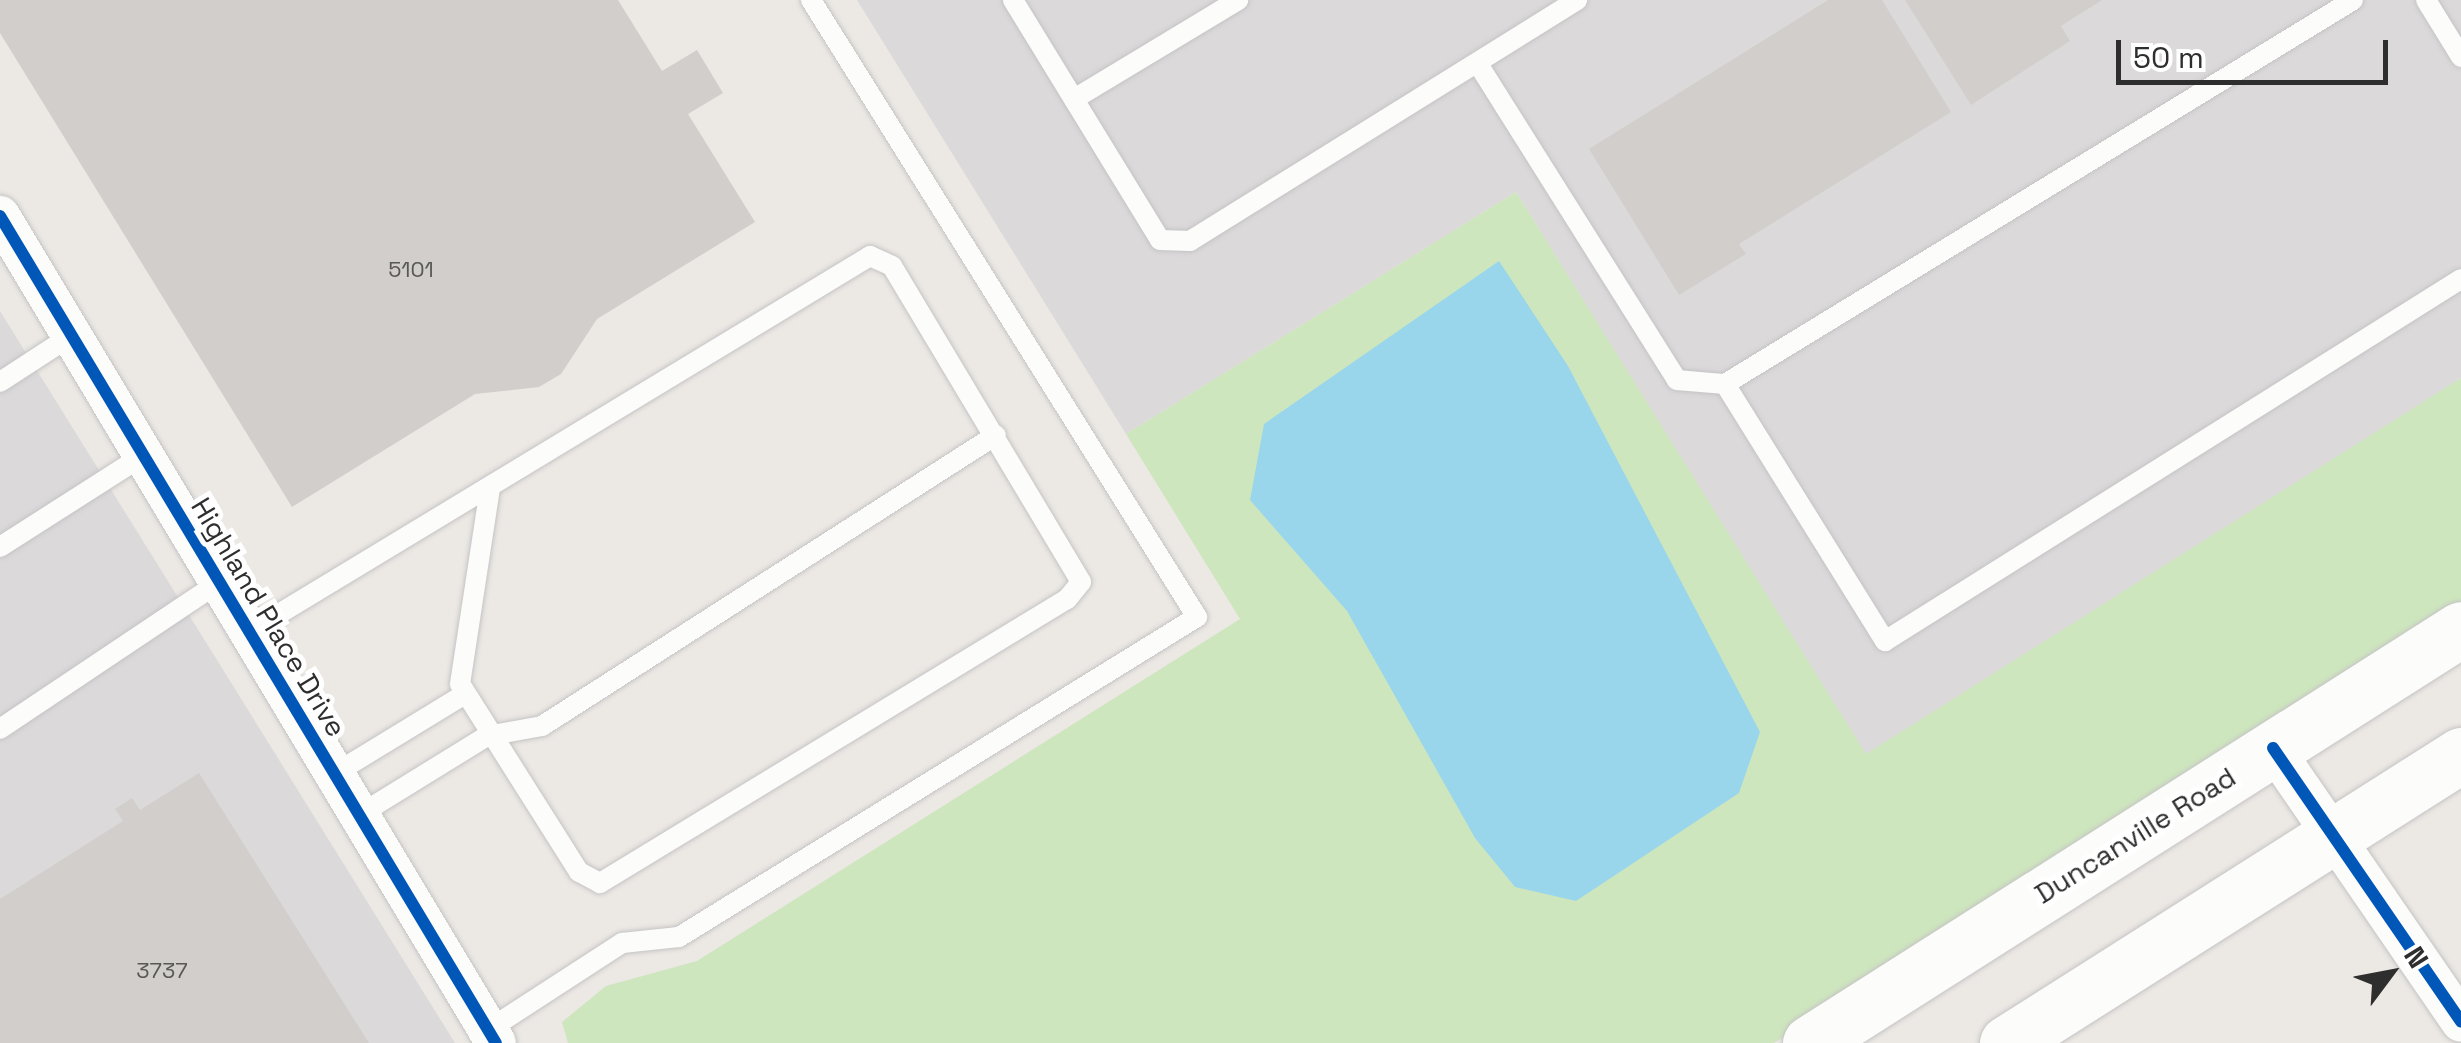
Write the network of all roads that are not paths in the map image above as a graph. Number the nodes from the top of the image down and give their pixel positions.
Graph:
1 (810, 0) edge
2 (1012, 0) edge
3 (1238, 0) edge
4 (1577, 0) edge
5 (2353, 0) edge
6 (2426, 0) edge
7 (2461, 57) edge
8 (1478, 64) junction
9 (1074, 99) junction
10 (0, 216) edge
11 (2461, 279) edge
12 (72, 336) junction
13 (0, 382) edge
14 (1725, 384) junction
15 (996, 434) junction
16 (144, 455) junction
17 (490, 487) junction
18 (0, 547) edge
19 (220, 582) junction
20 (2461, 630) edge
21 (249, 632) junction
22 (464, 694) junction
23 (0, 729) edge
24 (488, 736) junction
25 (2273, 748) junction
26 (2461, 755) edge
27 (334, 774) junction
28 (360, 816) junction
29 (2330, 838) junction
30 (2461, 1022) edge
31 (492, 1036) edge
32 (1810, 1043) edge
33 (2007, 1043) edge

1 - 31 lane
2 - 9 lane
3 - 9 lane
4 - 8 lane
5 - 14 lane
6 - 7 lane
8 - 9 lane
8 - 14 lane
10 - 12 street, Highland Place Drive
11 - 14 lane
12 - 13 lane
12 - 16 street, Highland Place Drive
15 - 17 lane
15 - 24 lane
15 - 24 lane
16 - 18 lane
16 - 19 street, Highland Place Drive
17 - 21 lane
17 - 22 lane
19 - 21 street, Highland Place Drive
19 - 23 lane
20 - 25 main road, Duncanville Road
21 - 27 street, Highland Place Drive
22 - 24 lane
22 - 27 lane
24 - 28 lane
25 - 29 street
25 - 32 main road, Duncanville Road
26 - 29 main road
27 - 28 street, Highland Place Drive
28 - 31 street, Highland Place Drive
29 - 30 street
29 - 33 main road

